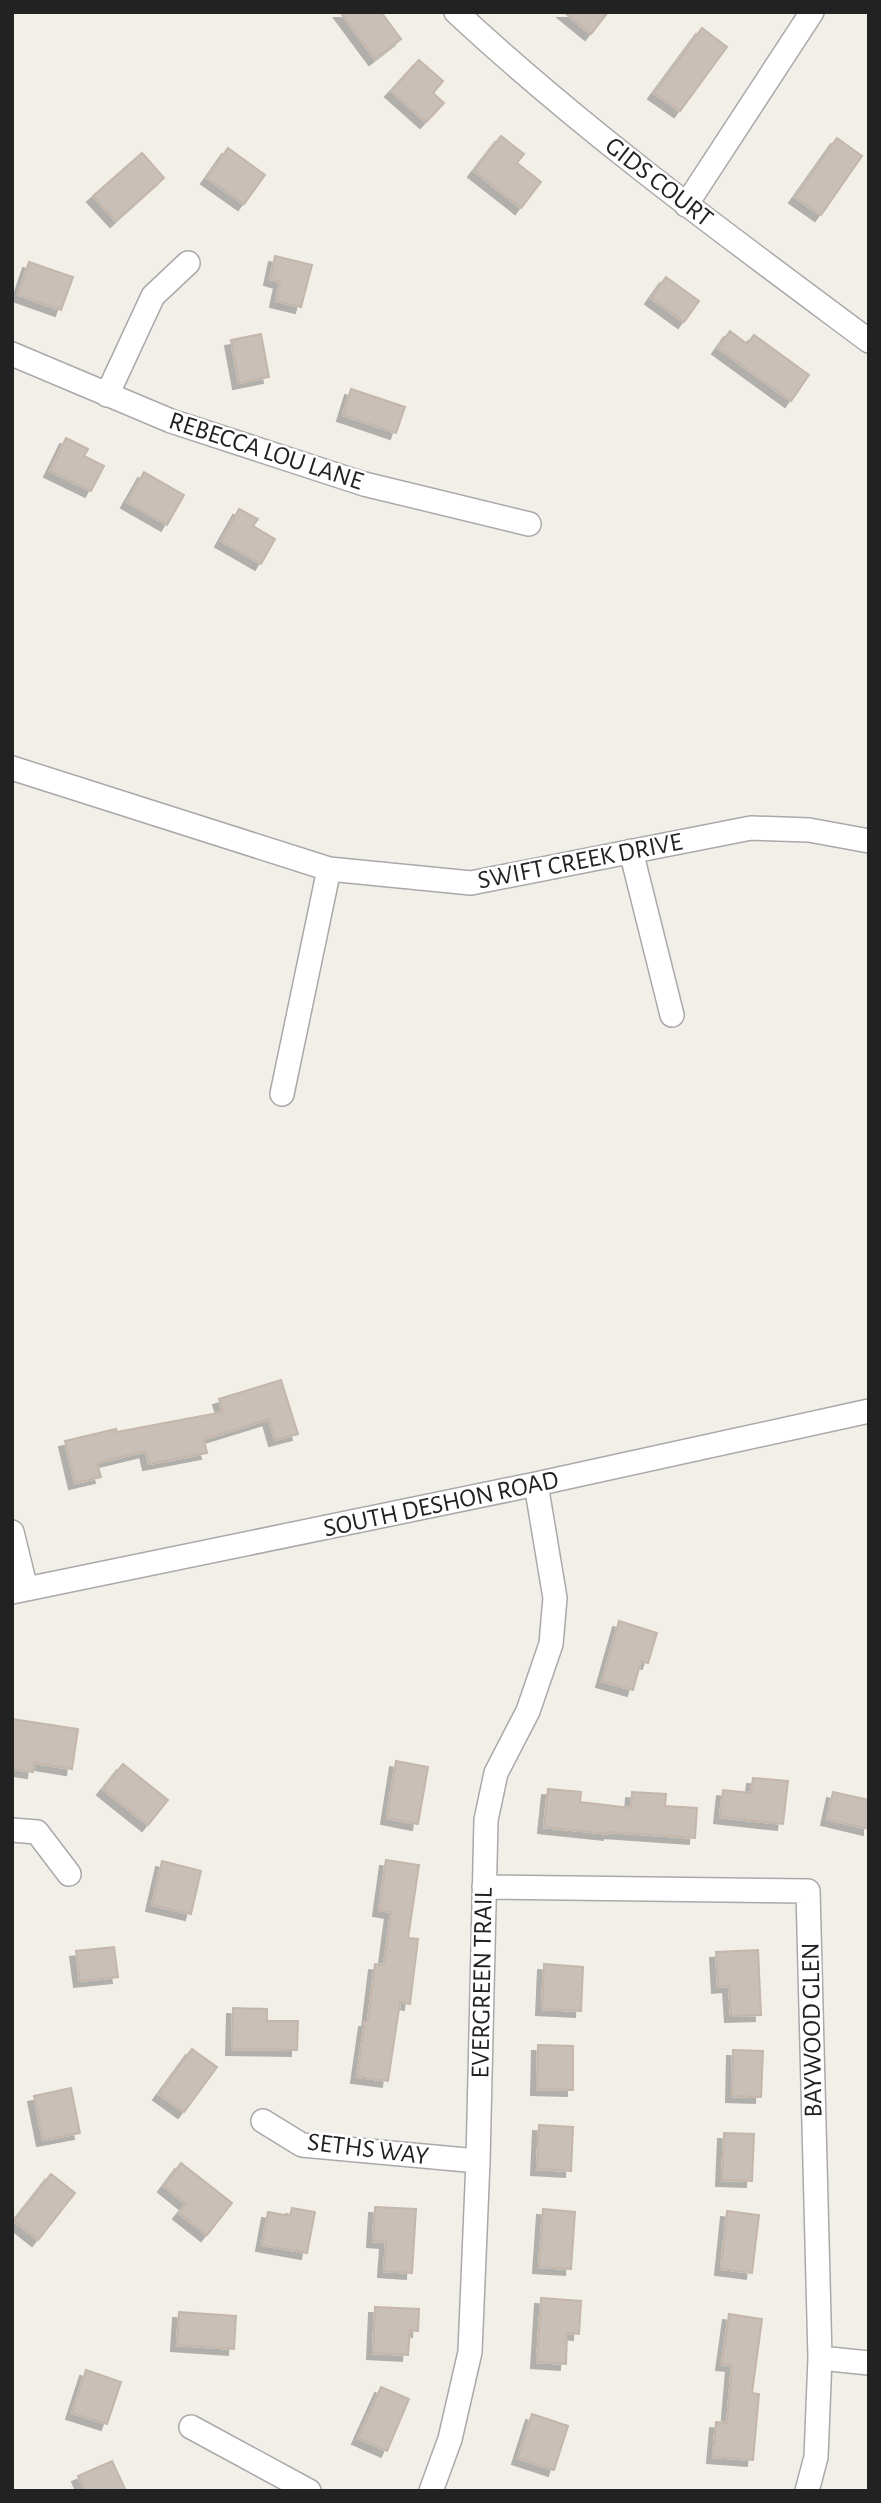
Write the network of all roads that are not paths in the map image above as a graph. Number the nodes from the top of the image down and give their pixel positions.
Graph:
1 (456, 12) edge
2 (813, 12) edge
3 (687, 205) junction
4 (188, 263) dead end
5 (869, 341) edge
6 (12, 354) edge
7 (107, 395) junction
8 (529, 524) dead end
9 (12, 768) edge
10 (869, 841) edge
11 (631, 852) junction
12 (329, 869) junction
13 (672, 1015) dead end
14 (282, 1094) dead end
15 (869, 1411) edge
16 (536, 1484) junction
17 (12, 1532) edge
18 (19, 1591) edge
19 (12, 1830) edge
20 (69, 1874) dead end
21 (484, 1887) junction
22 (263, 2121) dead end
23 (478, 2161) junction
24 (820, 2358) junction
25 (869, 2364) edge
26 (191, 2427) dead end
27 (309, 2491) edge
28 (431, 2491) edge
29 (807, 2491) edge

1 - 3 street, GIDS COURT
2 - 3 street
3 - 5 street, GIDS COURT
4 - 7 street
6 - 7 street, REBECCA LOU LANE
7 - 8 street, REBECCA LOU LANE
9 - 12 street, SWIFT CREEK DRIVE
10 - 11 street, SWIFT CREEK DRIVE
11 - 12 street, SWIFT CREEK DRIVE
11 - 13 street
12 - 14 street
15 - 16 street, SOUTH DESHON ROAD
16 - 18 street, SOUTH DESHON ROAD
16 - 21 street, EVERGREEN TRAIL
17 - 18 street
19 - 20 street
21 - 23 street, EVERGREEN TRAIL
21 - 24 street, BAYWOOD GLEN
22 - 23 street, SETHS WAY
23 - 28 street, EVERGREEN TRAIL
24 - 25 street
24 - 29 street, BAYWOOD GLEN
26 - 27 street

